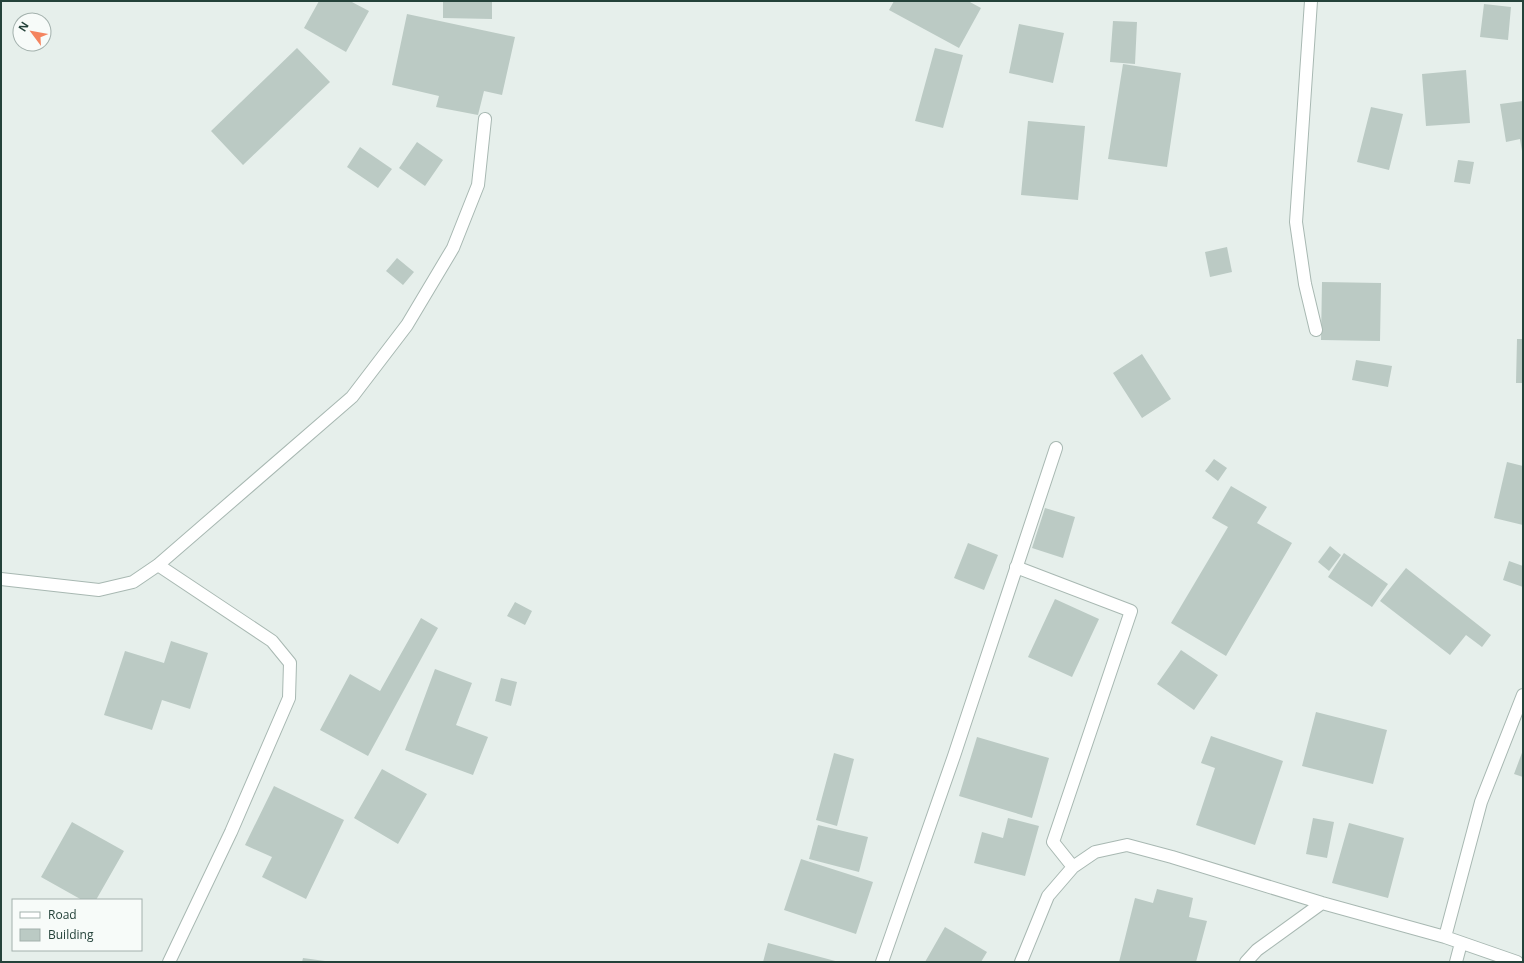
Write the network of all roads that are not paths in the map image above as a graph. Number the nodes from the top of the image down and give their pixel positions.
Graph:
1 (1311, 1) edge
2 (485, 119) dead end
3 (1316, 330) dead end
4 (1056, 448) dead end
5 (158, 565) junction
6 (1016, 567) junction
7 (1, 579) edge
8 (1523, 695) edge
9 (1072, 867) junction
10 (1322, 903) junction
11 (1445, 937) junction
12 (1461, 943) junction
13 (169, 962) edge
14 (882, 962) edge
15 (1021, 962) edge
16 (1246, 962) edge
17 (1456, 962) edge
18 (1517, 962) edge

1 - 3 street
2 - 5 street
4 - 6 street
5 - 7 street
5 - 13 street
6 - 9 street
6 - 14 street
8 - 11 street
9 - 10 street
9 - 15 street
10 - 11 street
10 - 16 street
11 - 12 street
12 - 17 street
12 - 18 street

